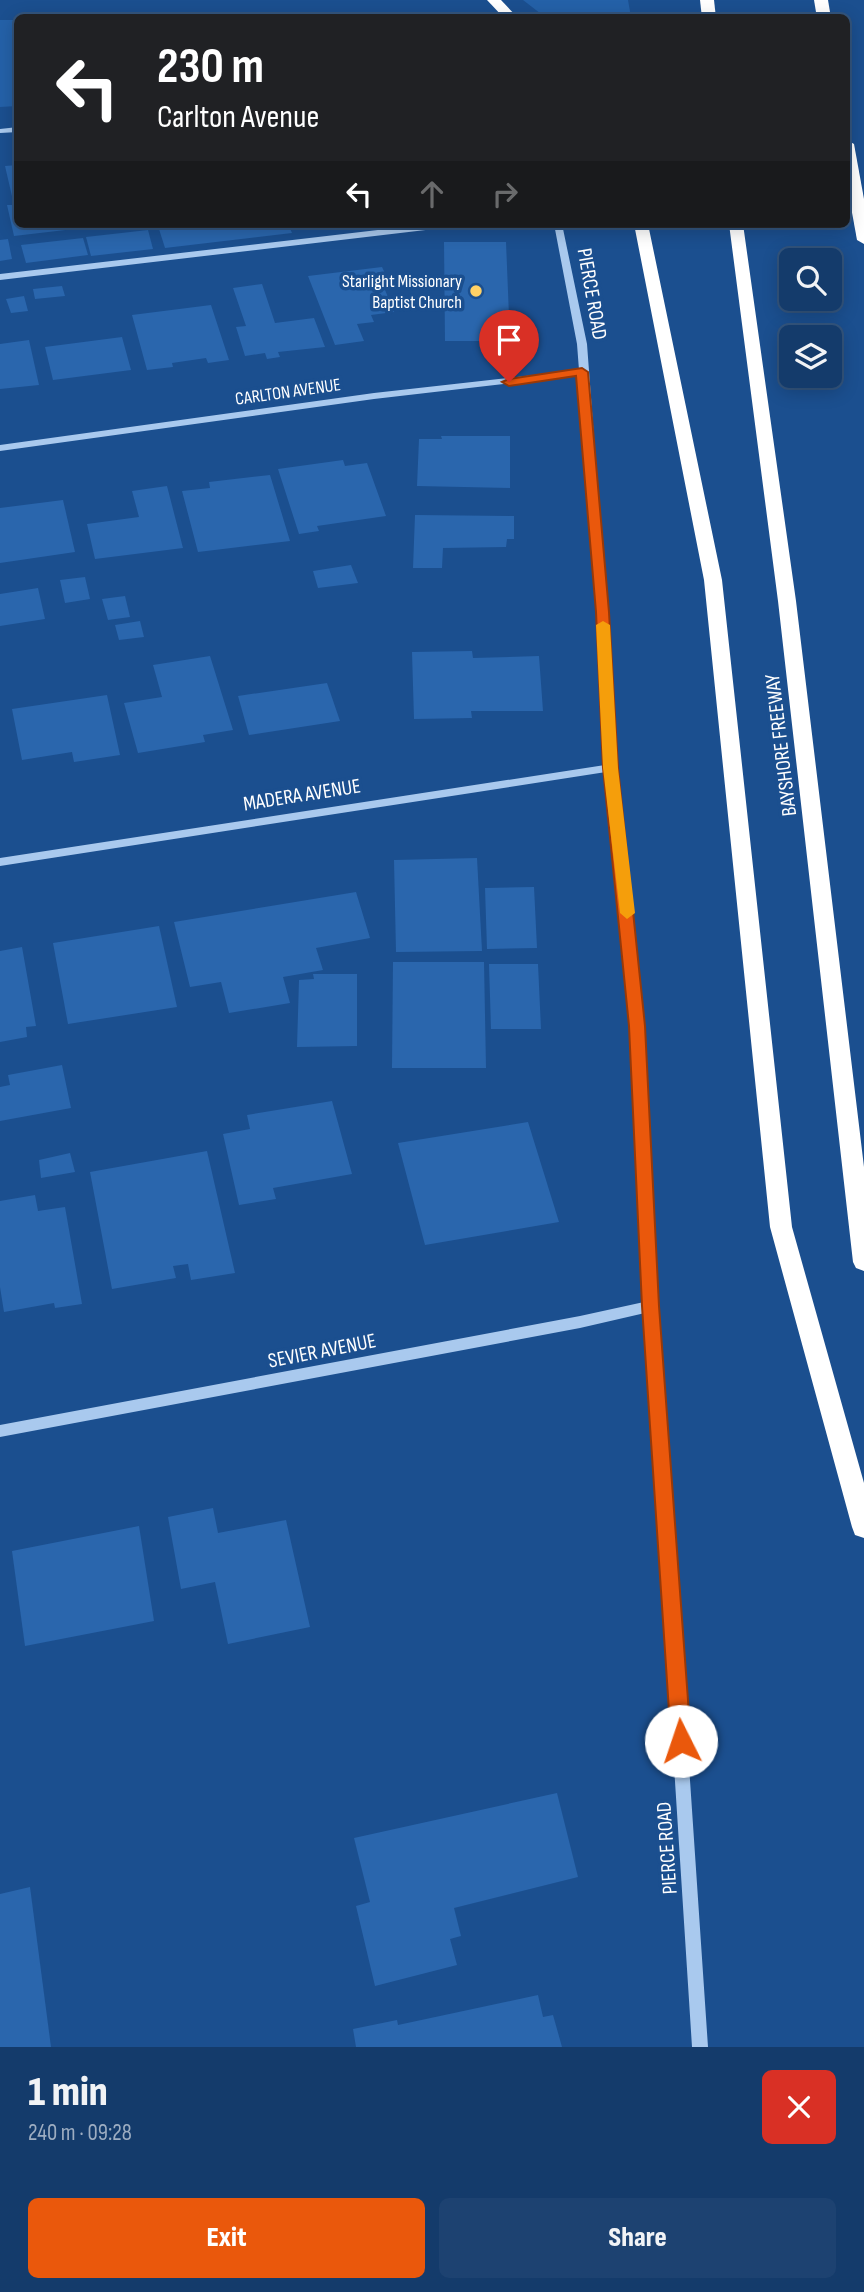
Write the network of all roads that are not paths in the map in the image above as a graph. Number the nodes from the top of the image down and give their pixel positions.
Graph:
1 (494, 0) edge
2 (508, 14) edge
3 (850, 161) edge
4 (417, 228) edge
5 (559, 228) edge
6 (642, 228) edge
7 (737, 228) edge
8 (864, 240) edge
9 (0, 277) edge
10 (582, 372) junction
11 (0, 448) edge
12 (611, 768) junction
13 (0, 862) edge
14 (864, 1262) edge
15 (651, 1306) junction
16 (0, 1431) edge
17 (864, 1527) edge
18 (700, 2047) edge

1 - 2 highway
3 - 8 highway
4 - 9 street
5 - 10 street, PIERCE ROAD
6 - 17 highway
7 - 14 highway, BAYSHORE FREEWAY
10 - 11 street, CARLTON AVENUE
10 - 12 street, PIERCE ROAD
12 - 13 street, MADERA AVENUE
12 - 15 street, PIERCE ROAD
15 - 16 street, SEVIER AVENUE
15 - 18 street, PIERCE ROAD

